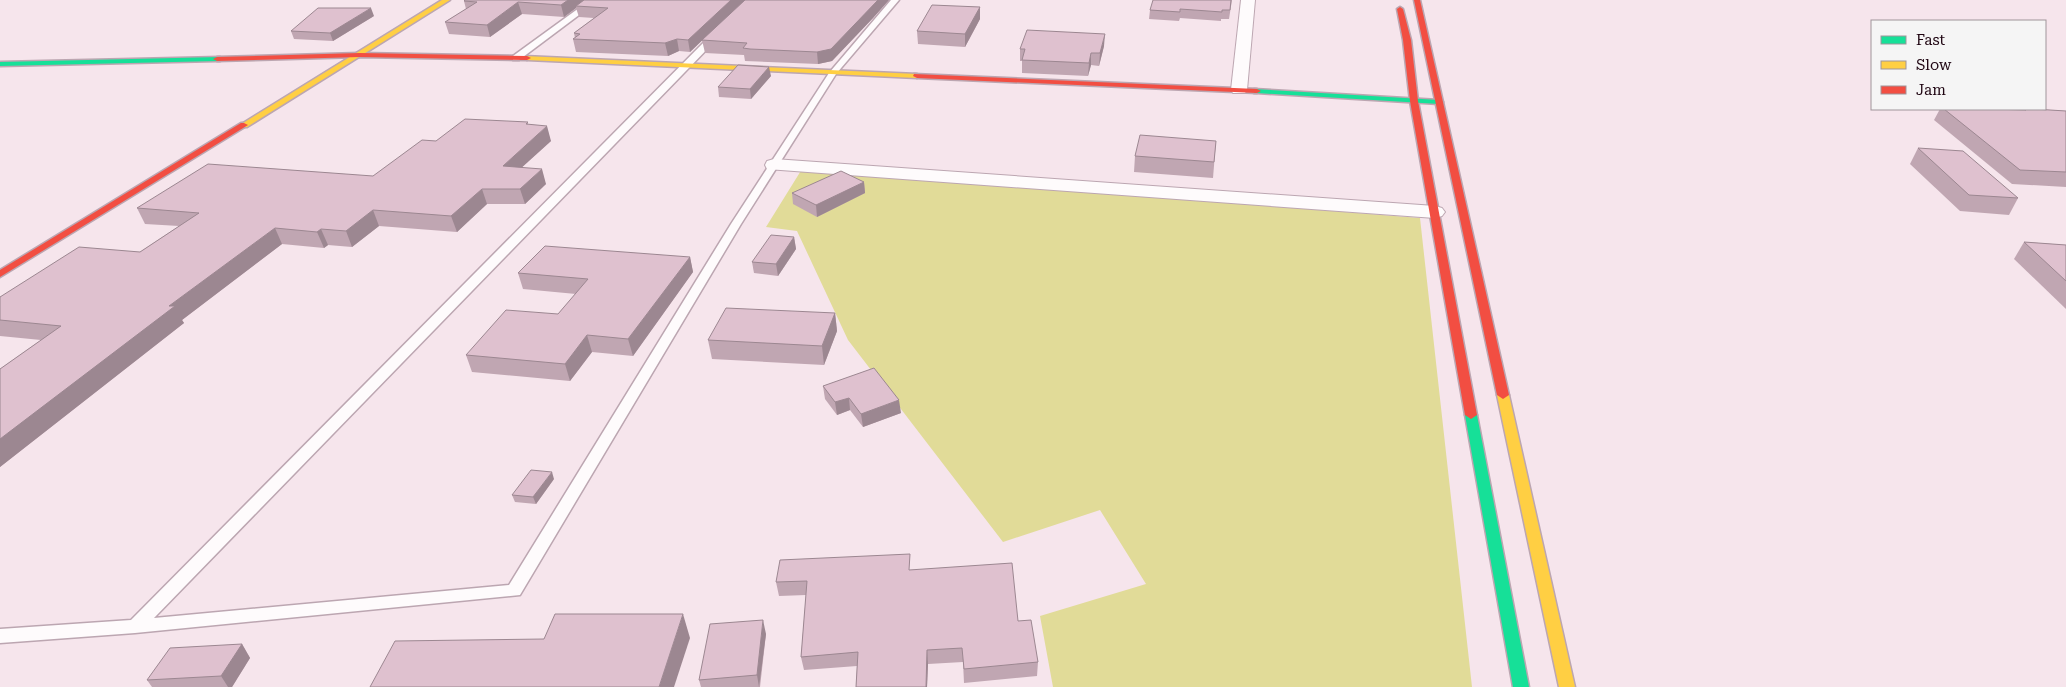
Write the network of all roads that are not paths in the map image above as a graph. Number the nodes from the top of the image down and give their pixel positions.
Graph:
1 (448, 0) edge
2 (595, 0) edge
3 (894, 0) edge
4 (1248, 0) edge
5 (1398, 0) edge
6 (1416, 0) edge
7 (724, 27) edge
8 (1407, 40) junction
9 (1426, 41) junction
10 (360, 55) junction
11 (516, 58) junction
12 (0, 64) edge
13 (682, 67) junction
14 (833, 73) junction
15 (1239, 90) junction
16 (1414, 101) junction
17 (1439, 102) junction
18 (774, 165) junction
19 (1434, 212) junction
20 (0, 274) edge
21 (135, 626) junction
22 (0, 636) edge
23 (1521, 687) edge
24 (1567, 687) edge

1 - 10 main road
2 - 11 lane
3 - 14 lane
4 - 15 street
5 - 8 main road
6 - 9 main road
7 - 13 lane
8 - 9 main road
8 - 16 main road
9 - 17 main road
10 - 11 main road
10 - 12 main road
10 - 20 main road
11 - 13 main road
13 - 14 main road
13 - 21 lane
14 - 15 main road
14 - 18 lane
15 - 16 main road
16 - 17 main road
16 - 19 main road
17 - 24 main road
18 - 19 street
18 - 21 lane
19 - 23 main road
21 - 22 lane

